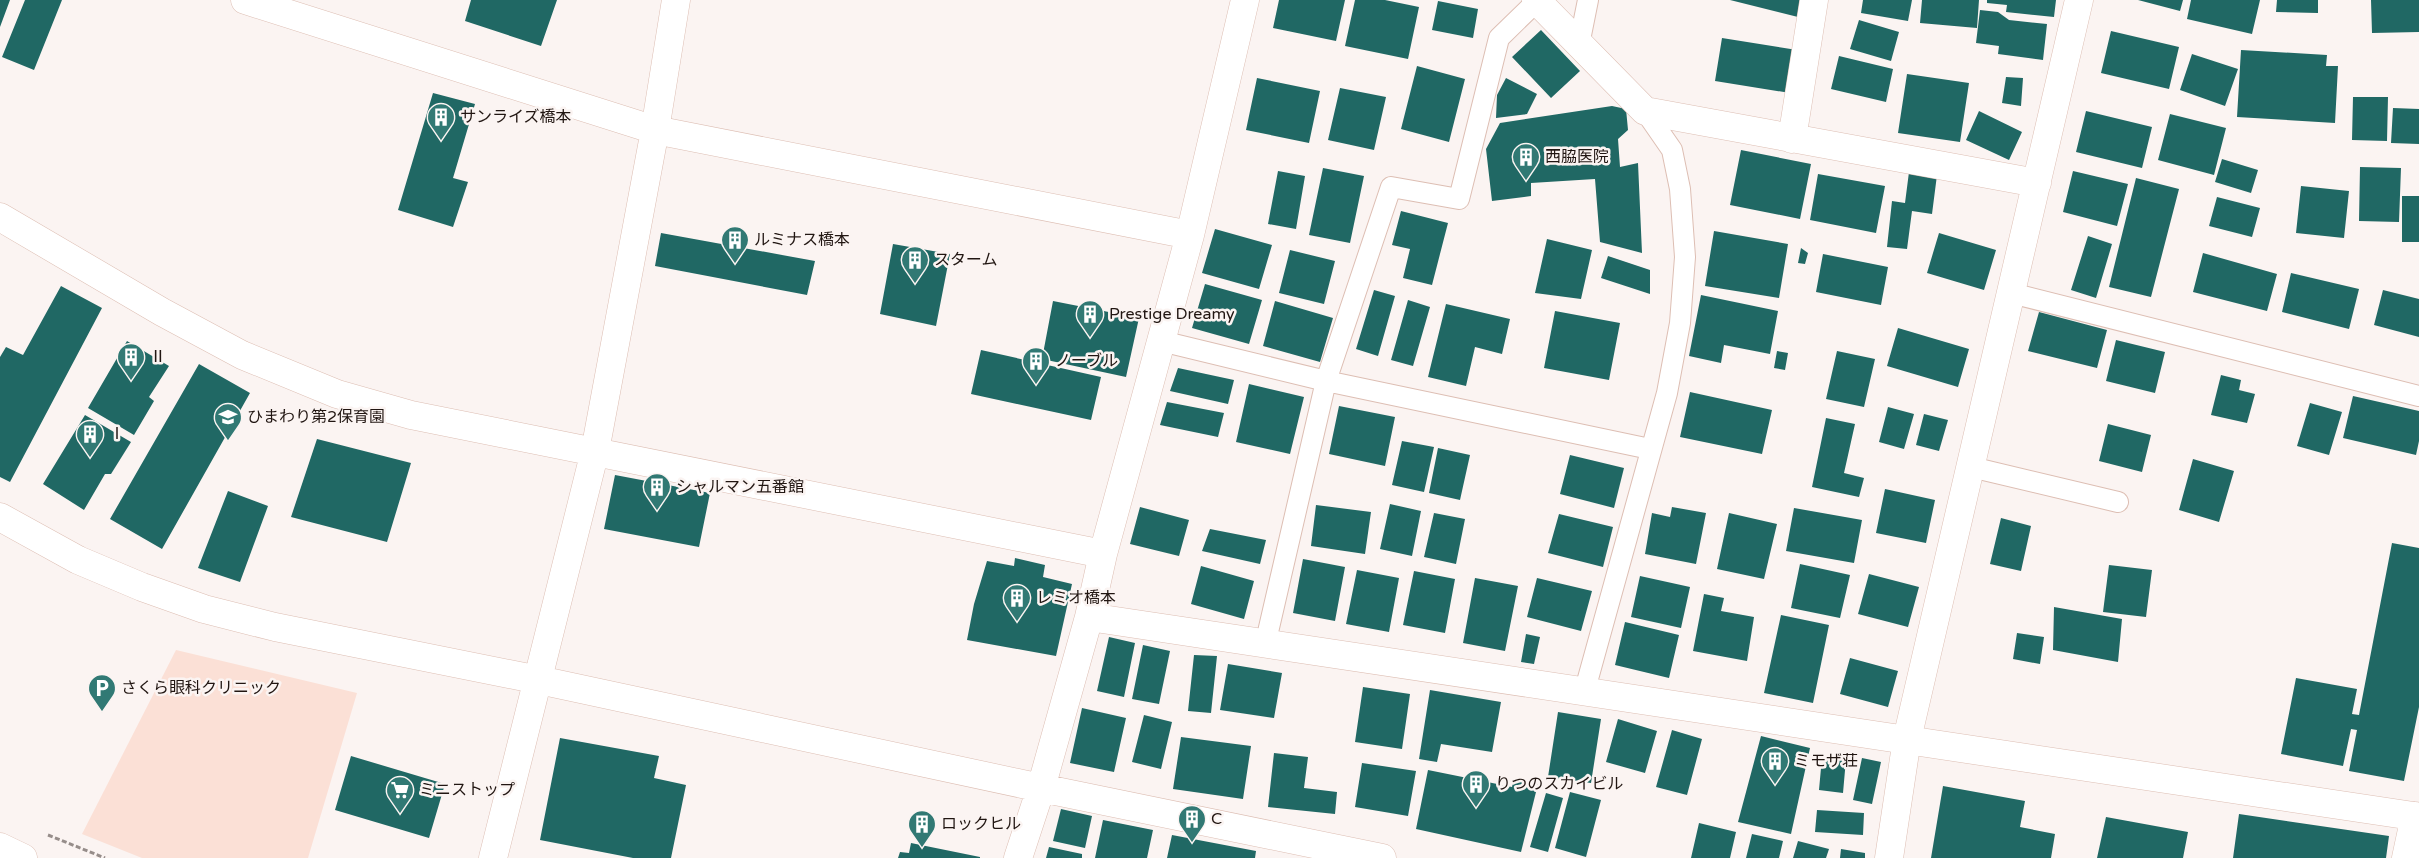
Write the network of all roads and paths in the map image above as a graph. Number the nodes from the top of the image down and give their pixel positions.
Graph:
1 (245, 0) edge
2 (676, 0) edge
3 (1244, 0) edge
4 (1588, 0) edge
5 (1814, 0) edge
6 (2079, 0) edge
7 (1536, 1) edge
8 (1579, 45) junction
9 (1645, 111) junction
10 (655, 130) junction
11 (1792, 139) junction
12 (2037, 183) junction
13 (0, 218) edge
14 (1190, 235) junction
15 (2011, 293) junction
16 (1161, 341) junction
17 (1326, 381) junction
18 (2419, 396) edge
19 (1650, 449) junction
20 (595, 451) junction
21 (1971, 467) junction
22 (2118, 502) dead end
23 (0, 517) edge
24 (1104, 554) junction
25 (1089, 617) junction
26 (1265, 645) junction
27 (539, 680) junction
28 (1584, 692) junction
29 (1907, 739) junction
30 (1041, 788) junction
31 (2417, 816) edge
32 (40, 831) dead end
33 (0, 847) edge
34 (23, 858) edge
35 (105, 858) edge
36 (493, 858) edge
37 (1018, 858) edge
38 (1382, 858) edge
39 (1889, 858) edge
40 (2406, 858) edge

1 - 10 street
2 - 10 street
3 - 14 street
4 - 8 lane
5 - 11 street
6 - 12 street
7 - 8 street
7 - 17 lane
8 - 9 street
9 - 11 street
9 - 19 lane
10 - 14 street
10 - 20 street
11 - 12 street
12 - 15 street
13 - 20 street
14 - 16 street
15 - 18 lane
15 - 21 street
16 - 17 lane
16 - 24 street
17 - 19 lane
17 - 26 lane
19 - 28 lane
20 - 24 street
20 - 27 street
21 - 22 lane
21 - 29 street
23 - 27 street
24 - 25 street
25 - 26 street
25 - 30 street
26 - 28 street
27 - 30 street
27 - 36 street
28 - 29 street
29 - 31 street
29 - 39 street
30 - 37 street
30 - 38 street
31 - 40 street
32 - 35 path
33 - 34 street

